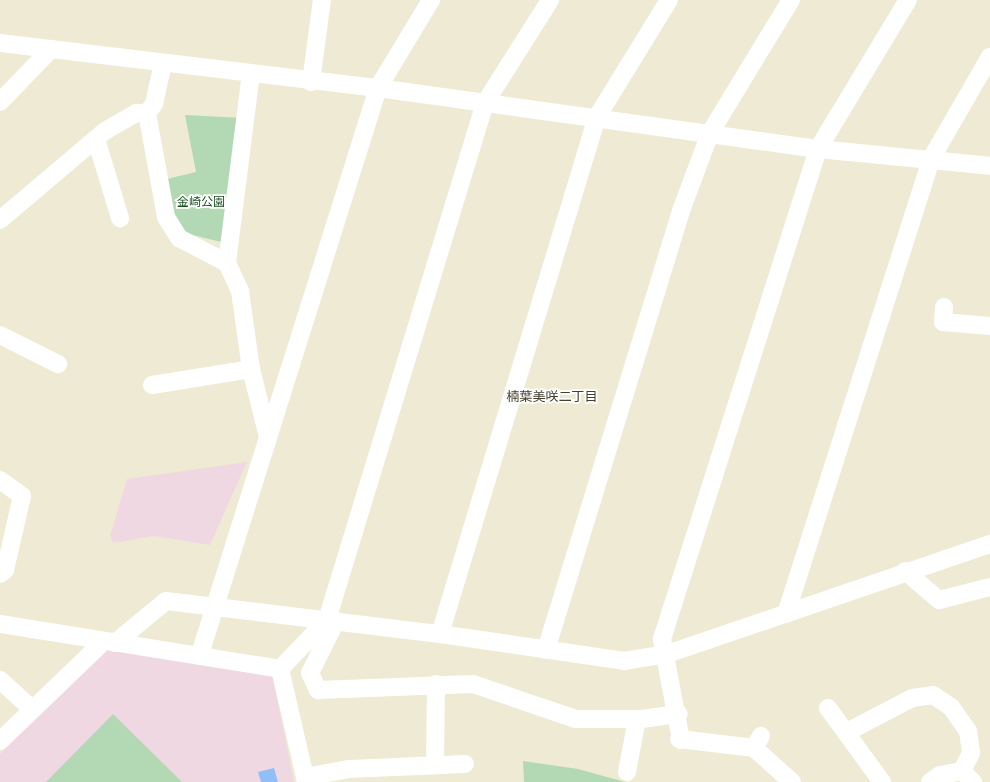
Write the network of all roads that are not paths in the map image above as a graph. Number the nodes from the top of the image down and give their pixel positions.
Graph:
1 (322, 0) edge
2 (431, 0) edge
3 (550, 0) edge
4 (669, 0) edge
5 (790, 0) edge
6 (908, 0) edge
7 (0, 43) edge
8 (52, 49) junction
9 (990, 57) edge
10 (163, 63) junction
11 (251, 74) junction
12 (311, 82) junction
13 (378, 88) junction
14 (0, 102) edge
15 (485, 103) junction
16 (147, 113) junction
17 (597, 117) junction
18 (710, 133) junction
19 (96, 139) junction
20 (818, 148) junction
21 (931, 160) junction
22 (990, 166) edge
23 (120, 218) dead end
24 (0, 220) edge
25 (227, 263) junction
26 (944, 307) dead end
27 (990, 326) edge
28 (0, 335) edge
29 (58, 364) dead end
30 (251, 369) junction
31 (152, 385) dead end
32 (268, 437) junction
33 (0, 480) edge
34 (990, 544) edge
35 (905, 570) junction
36 (0, 574) edge
37 (990, 587) edge
38 (214, 608) junction
39 (786, 614) junction
40 (332, 621) junction
41 (0, 624) edge
42 (440, 634) junction
43 (110, 642) junction
44 (546, 650) junction
45 (200, 654) junction
46 (667, 654) junction
47 (280, 668) junction
48 (0, 680) edge
49 (436, 684) junction
50 (828, 708) dead end
51 (32, 709) junction
52 (679, 714) junction
53 (637, 719) junction
54 (847, 732) junction
55 (0, 741) edge
56 (465, 764) dead end
57 (435, 765) junction
58 (627, 772) dead end
59 (967, 776) edge
60 (305, 779) edge
61 (792, 782) edge
62 (882, 782) edge
63 (930, 782) edge

1 - 12 street
2 - 13 street
3 - 15 street
4 - 17 street
5 - 18 street
6 - 20 street
7 - 8 street
8 - 10 street
8 - 14 street
9 - 21 street
10 - 11 street
10 - 16 street
11 - 12 street
11 - 25 street
12 - 13 street
13 - 15 street
13 - 32 street
15 - 17 street
15 - 40 street
16 - 19 street
16 - 25 street
17 - 18 street
17 - 42 street
18 - 20 street
18 - 44 street
19 - 23 street
19 - 24 street
20 - 21 street
20 - 46 street
21 - 22 street
21 - 39 street
25 - 30 street
26 - 27 street
28 - 29 street
30 - 31 street
30 - 32 street
32 - 38 street
33 - 36 street
34 - 35 street
35 - 37 street
35 - 39 street
38 - 40 street
38 - 43 street
38 - 45 street
39 - 46 street
40 - 42 street
40 - 47 street
40 - 49 street
41 - 43 street
42 - 44 street
43 - 45 street
43 - 51 street
44 - 46 street
45 - 47 street
46 - 52 street
47 - 60 street
48 - 51 street
49 - 53 street
49 - 57 street
50 - 54 street
51 - 55 street
52 - 53 street
52 - 61 street
53 - 58 street
54 - 59 street
54 - 62 street
56 - 57 street
57 - 60 street
59 - 63 street

